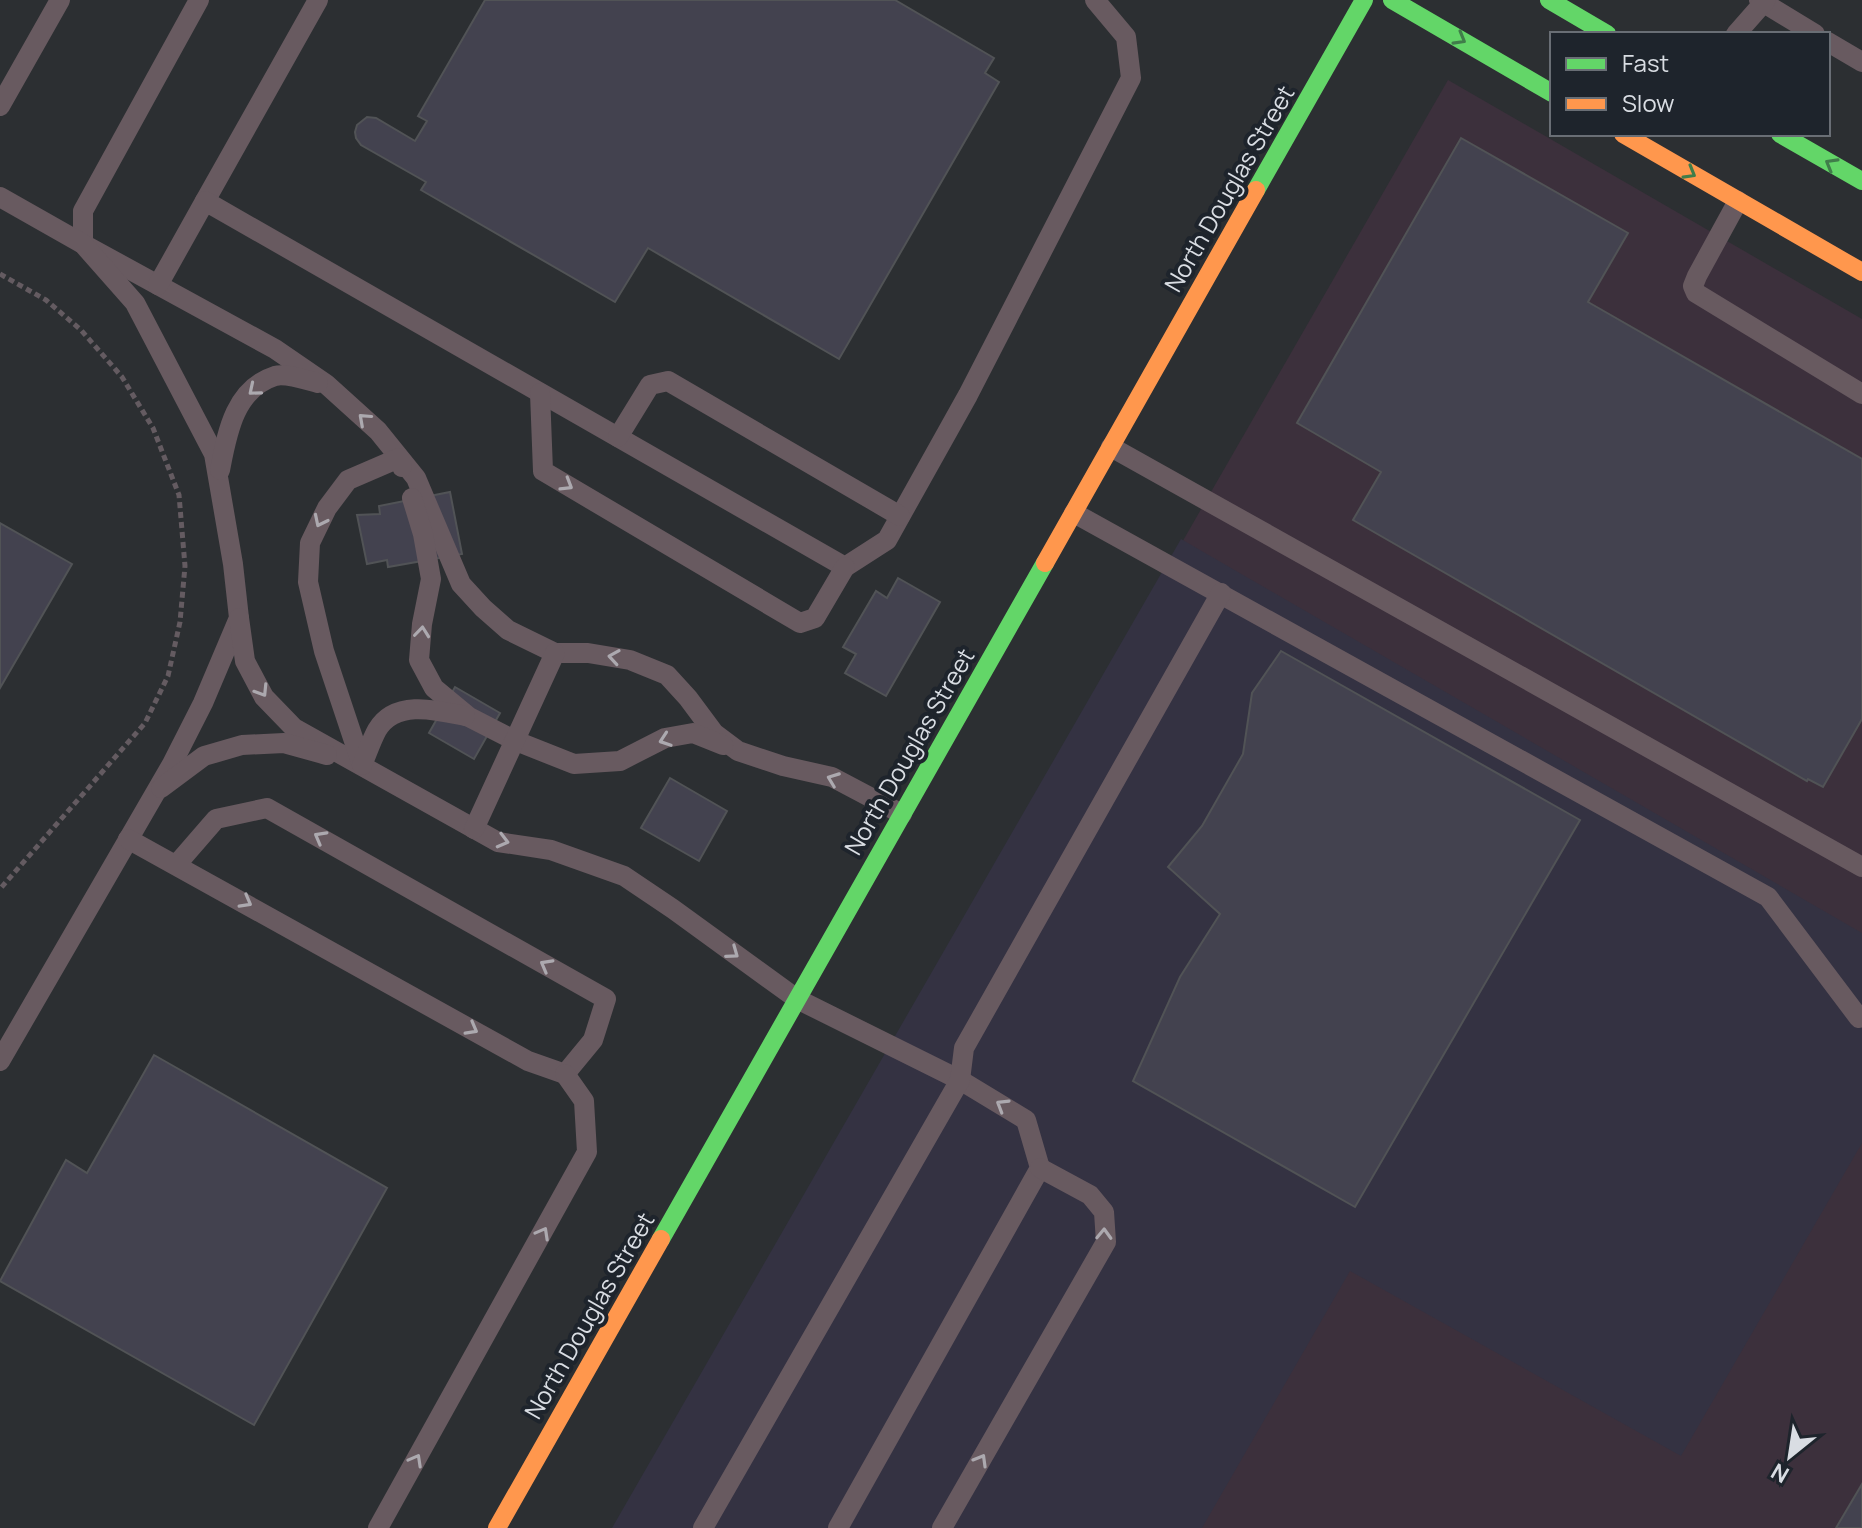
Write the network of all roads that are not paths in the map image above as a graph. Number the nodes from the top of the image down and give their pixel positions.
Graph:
1 (60, 0) edge
2 (199, 0) edge
3 (318, 0) edge
4 (1095, 0) edge
5 (1364, 0) edge
6 (1392, 0) edge
7 (1549, 0) edge
8 (1763, 1) edge
9 (1604, 32) edge
10 (1738, 32) edge
11 (1812, 32) edge
12 (1830, 43) edge
13 (1862, 62) edge
14 (1550, 92) edge
15 (0, 106) edge
16 (1626, 136) edge
17 (1783, 136) edge
18 (1862, 181) edge
19 (0, 197) edge
20 (205, 201) junction
21 (1738, 201) junction
22 (83, 244) junction
23 (1862, 272) edge
24 (158, 285) junction
25 (326, 384) junction
26 (540, 393) junction
27 (1862, 394) edge
28 (618, 437) junction
29 (1111, 447) junction
30 (399, 458) junction
31 (219, 480) junction
32 (1074, 513) junction
33 (900, 516) junction
34 (845, 567) junction
35 (1221, 593) junction
36 (239, 618) junction
37 (555, 653) junction
38 (469, 717) junction
39 (516, 741) junction
40 (738, 751) junction
41 (362, 765) junction
42 (154, 794) junction
43 (902, 814) junction
44 (474, 829) junction
45 (128, 839) junction
46 (177, 864) junction
47 (1862, 867) edge
48 (797, 999) junction
49 (1859, 1018) dead end
50 (0, 1061) edge
51 (565, 1074) junction
52 (960, 1080) junction
53 (1040, 1168) junction
54 (378, 1528) edge
55 (497, 1528) edge
56 (703, 1528) edge
57 (838, 1528) edge
58 (942, 1528) edge

1 - 15 lane
2 - 22 lane
3 - 20 lane
4 - 33 lane
5 - 29 main road, North Douglas Street
6 -> 14 main road
7 - 9 main road
8 - 10 lane
8 - 11 lane
12 - 13 lane
16 -> 21 main road
18 -> 17 main road
19 - 22 lane
20 - 24 lane
20 - 26 lane
21 - 23 main road
21 - 27 lane
22 - 24 lane
22 - 31 lane
24 - 25 lane
30 -> 25 lane
25 -> 31 lane
26 - 28 lane
26 -> 34 lane
28 - 33 lane
28 - 34 lane
29 - 32 main road, North Douglas Street
29 - 47 lane
30 - 37 lane
38 -> 30 lane
30 -> 41 lane
31 - 36 lane
32 - 35 lane
32 - 43 main road, North Douglas Street
33 - 34 lane
35 - 49 lane
35 - 52 lane
36 -> 41 lane
36 - 42 lane
37 - 39 lane
40 -> 37 lane
38 - 39 lane
38 - 41 lane
40 -> 39 lane
39 - 44 lane
43 -> 40 lane
41 - 42 lane
41 - 44 lane
42 - 45 lane
43 - 48 main road, North Douglas Street
44 -> 48 lane
45 - 46 lane
45 - 50 lane
46 -> 51 lane
51 -> 46 lane
48 - 52 lane
48 - 55 main road, North Douglas Street
54 -> 51 lane
53 -> 52 lane
52 - 56 lane
53 - 57 lane
58 -> 53 lane

